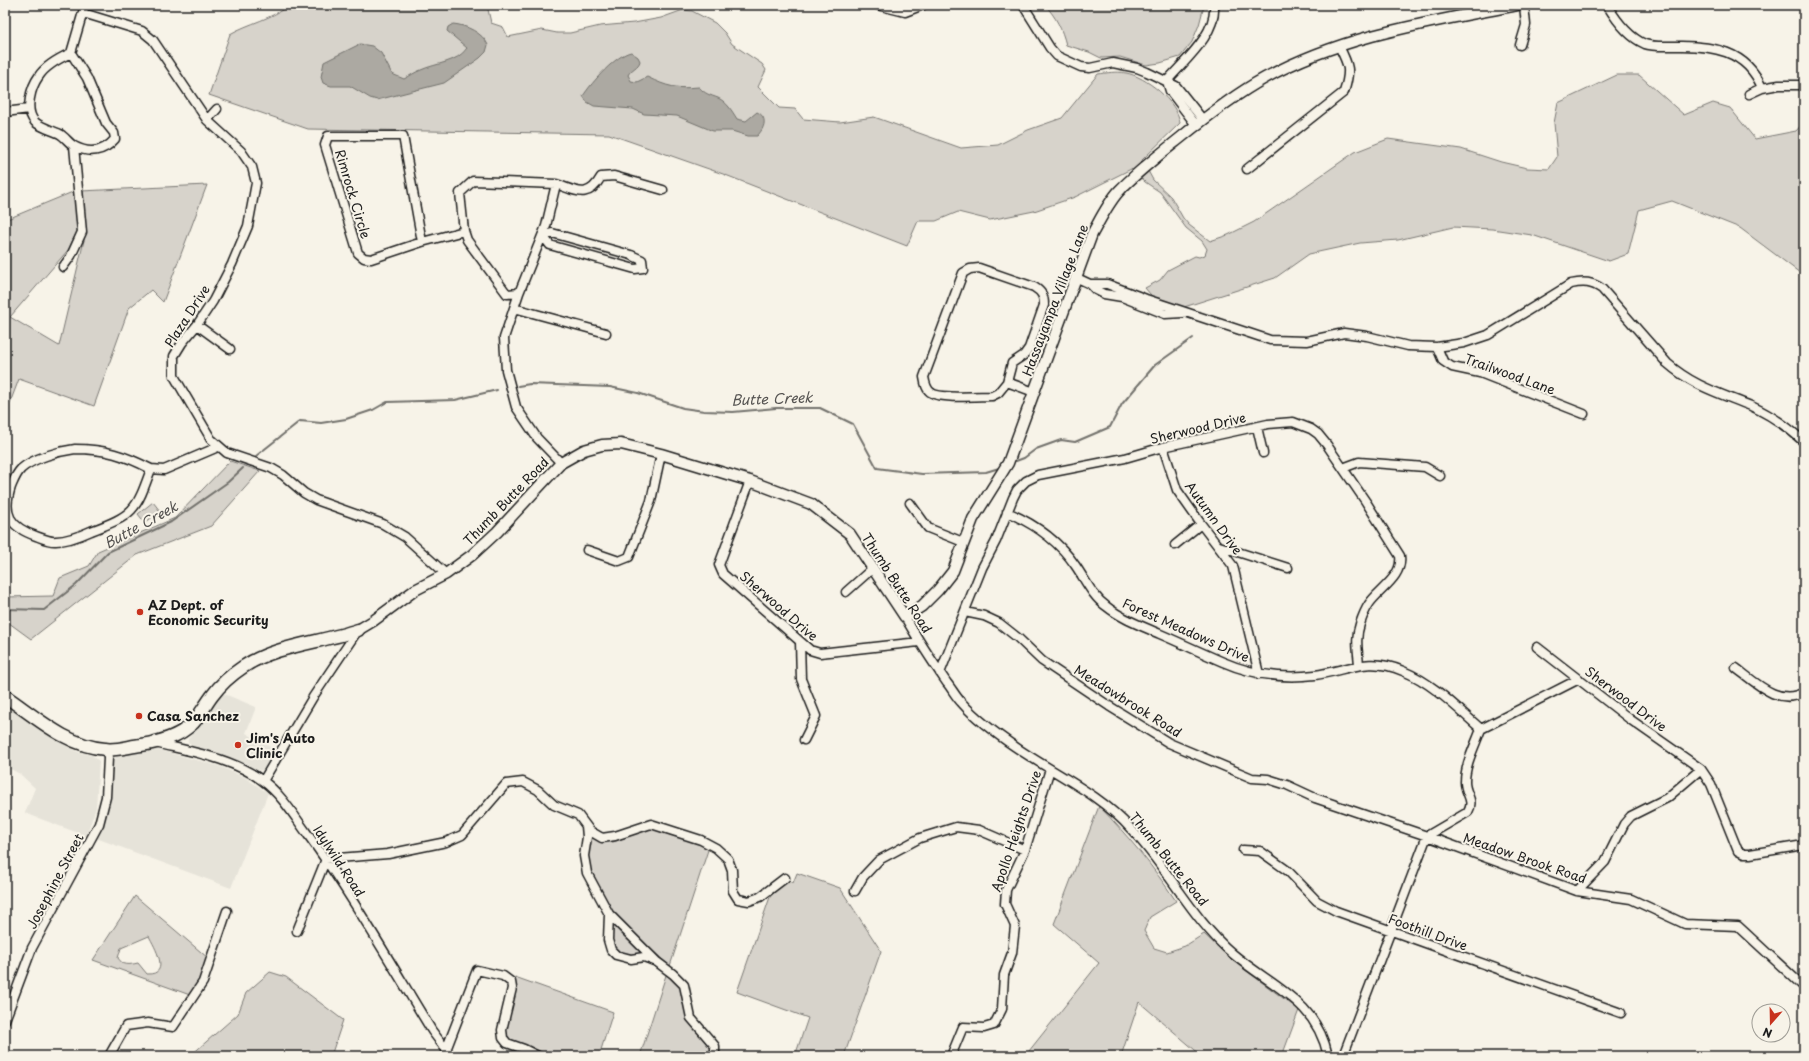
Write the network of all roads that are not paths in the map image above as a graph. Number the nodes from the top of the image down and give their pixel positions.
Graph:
1 (877, 5) edge
2 (923, 5) edge
3 (1023, 5) edge
4 (1214, 5) edge
5 (1517, 5) edge
6 (1524, 5) edge
7 (1607, 5) edge
8 (84, 9) edge
9 (1520, 45) dead end
10 (1339, 46) junction
11 (71, 53) junction
12 (1167, 81) junction
13 (1804, 85) edge
14 (1762, 88) junction
15 (1749, 94) dead end
16 (29, 109) junction
17 (218, 109) dead end
18 (5, 112) edge
19 (207, 120) junction
20 (1200, 122) junction
21 (74, 146) junction
22 (1247, 169) dead end
23 (556, 184) junction
24 (663, 190) dead end
25 (464, 231) junction
26 (543, 236) junction
27 (422, 242) junction
28 (63, 267) dead end
29 (1075, 277) junction
30 (519, 293) junction
31 (514, 308) junction
32 (198, 325) junction
33 (606, 334) dead end
34 (1437, 347) junction
35 (230, 349) dead end
36 (1007, 382) junction
37 (1034, 392) junction
38 (1584, 414) dead end
39 (1257, 427) junction
40 (1804, 442) edge
41 (218, 446) junction
42 (1163, 447) junction
43 (1262, 453) dead end
44 (660, 454) junction
45 (561, 463) junction
46 (1343, 468) junction
47 (150, 469) junction
48 (1440, 476) dead end
49 (750, 481) junction
50 (910, 503) dead end
51 (1007, 512) junction
52 (1201, 524) junction
53 (963, 542) junction
54 (1175, 545) dead end
55 (1219, 546) junction
56 (587, 550) dead end
57 (873, 568) junction
58 (1288, 568) dead end
59 (446, 574) junction
60 (846, 592) dead end
61 (965, 612) junction
62 (906, 617) junction
63 (358, 630) junction
64 (800, 642) junction
65 (919, 642) junction
66 (1537, 647) dead end
67 (1359, 665) junction
68 (1736, 668) dead end
69 (940, 673) junction
70 (1259, 674) junction
71 (1579, 679) junction
72 (1803, 694) edge
73 (5, 696) edge
74 (1481, 729) junction
75 (804, 740) dead end
76 (155, 743) junction
77 (107, 750) junction
78 (1700, 768) junction
79 (1050, 769) junction
80 (264, 781) junction
81 (586, 826) junction
82 (1427, 836) junction
83 (1804, 846) edge
84 (1025, 850) junction
85 (1243, 850) dead end
86 (326, 859) junction
87 (785, 878) dead end
88 (855, 891) dead end
89 (1577, 891) junction
90 (227, 911) dead end
91 (609, 914) junction
92 (297, 931) dead end
93 (1391, 931) junction
94 (657, 962) junction
95 (1804, 986) edge
96 (1621, 1013) dead end
97 (5, 1020) edge
98 (449, 1053) edge
99 (109, 1056) edge
100 (538, 1056) edge
101 (715, 1056) edge
102 (952, 1056) edge
103 (1328, 1056) edge
104 (1343, 1056) edge

1 - 2 street
3 - 12 street
4 - 12 street
5 - 10 street, Hassayampa Village Lane
6 - 9 street
7 - 14 street
8 - 11 street
8 - 19 street, Plaza Drive
10 - 20 street, Hassayampa Village Lane
10 - 22 street
11 - 16 street
11 - 21 street
12 - 20 street
13 - 14 street
14 - 15 street
16 - 18 street
16 - 21 street
17 - 19 street
19 - 32 street, Plaza Drive
20 - 29 street, Hassayampa Village Lane
21 - 28 street
23 - 24 street
23 - 25 street
23 - 26 street
25 - 27 street, Rimrock Circle
25 - 30 street
26 - 26 street
26 - 30 street
27 - 27 street, Rimrock Circle
29 - 34 street
29 - 37 street, Hassayampa Village Lane
30 - 31 street
31 - 33 street
31 - 45 street
32 - 35 street
32 - 41 street, Plaza Drive
34 - 38 street, Trailwood Lane
34 - 40 street
36 - 36 street
36 - 37 street
37 - 53 street, Hassayampa Village Lane
39 - 42 street, Sherwood Drive
39 - 43 street
39 - 46 street, Sherwood Drive
41 - 47 street
41 - 59 street, Plaza Drive
42 - 51 street, Sherwood Drive
42 - 52 street, Autumn Drive
44 - 45 street, Thumb Butte Road
44 - 49 street, Thumb Butte Road
44 - 56 street
45 - 59 street, Thumb Butte Road
46 - 48 street
46 - 67 street, Sherwood Drive
47 - 47 street
49 - 57 street, Thumb Butte Road
49 - 64 street, Sherwood Drive
50 - 53 street
51 - 61 street, Sherwood Drive
51 - 70 street, Forest Meadows Drive
52 - 54 street
52 - 55 street, Autumn Drive
53 - 62 street, Hassayampa Village Lane
55 - 58 street
55 - 70 street, Autumn Drive
57 - 60 street
57 - 62 street, Thumb Butte Road
59 - 63 street, Thumb Butte Road
61 - 69 street, Sherwood Drive
61 - 82 street, Meadowbrook Road
62 - 65 street, Thumb Butte Road
63 - 76 main road
63 - 80 street, Thumb Butte Road
64 - 65 street, Sherwood Drive
64 - 75 street
65 - 69 street, Thumb Butte Road
66 - 71 street, Sherwood Drive
67 - 70 street, Forest Meadows Drive
67 - 74 street, Forest Meadows Drive
68 - 72 street
69 - 79 street, Thumb Butte Road
71 - 74 street
71 - 78 street, Sherwood Drive
73 - 77 main road
74 - 82 street
76 - 77 main road
76 - 80 street, Idylwild Road
77 - 97 street, Josephine Street
78 - 83 street, Sherwood Drive
78 - 89 street
79 - 84 street, Apollo Heights Drive
79 - 103 street, Thumb Butte Road
80 - 86 street, Idylwild Road
81 - 86 street
81 - 87 street
81 - 91 street
82 - 89 street, Meadow Brook Road
82 - 93 street
84 - 88 street
84 - 102 street, Apollo Heights Drive
85 - 93 street, Foothill Drive
86 - 92 street
86 - 98 street, Idylwild Road
89 - 95 street, Meadow Brook Road
90 - 99 street
91 - 94 street
91 - 94 street
93 - 96 street, Foothill Drive
93 - 104 street
94 - 101 street
98 - 100 street

